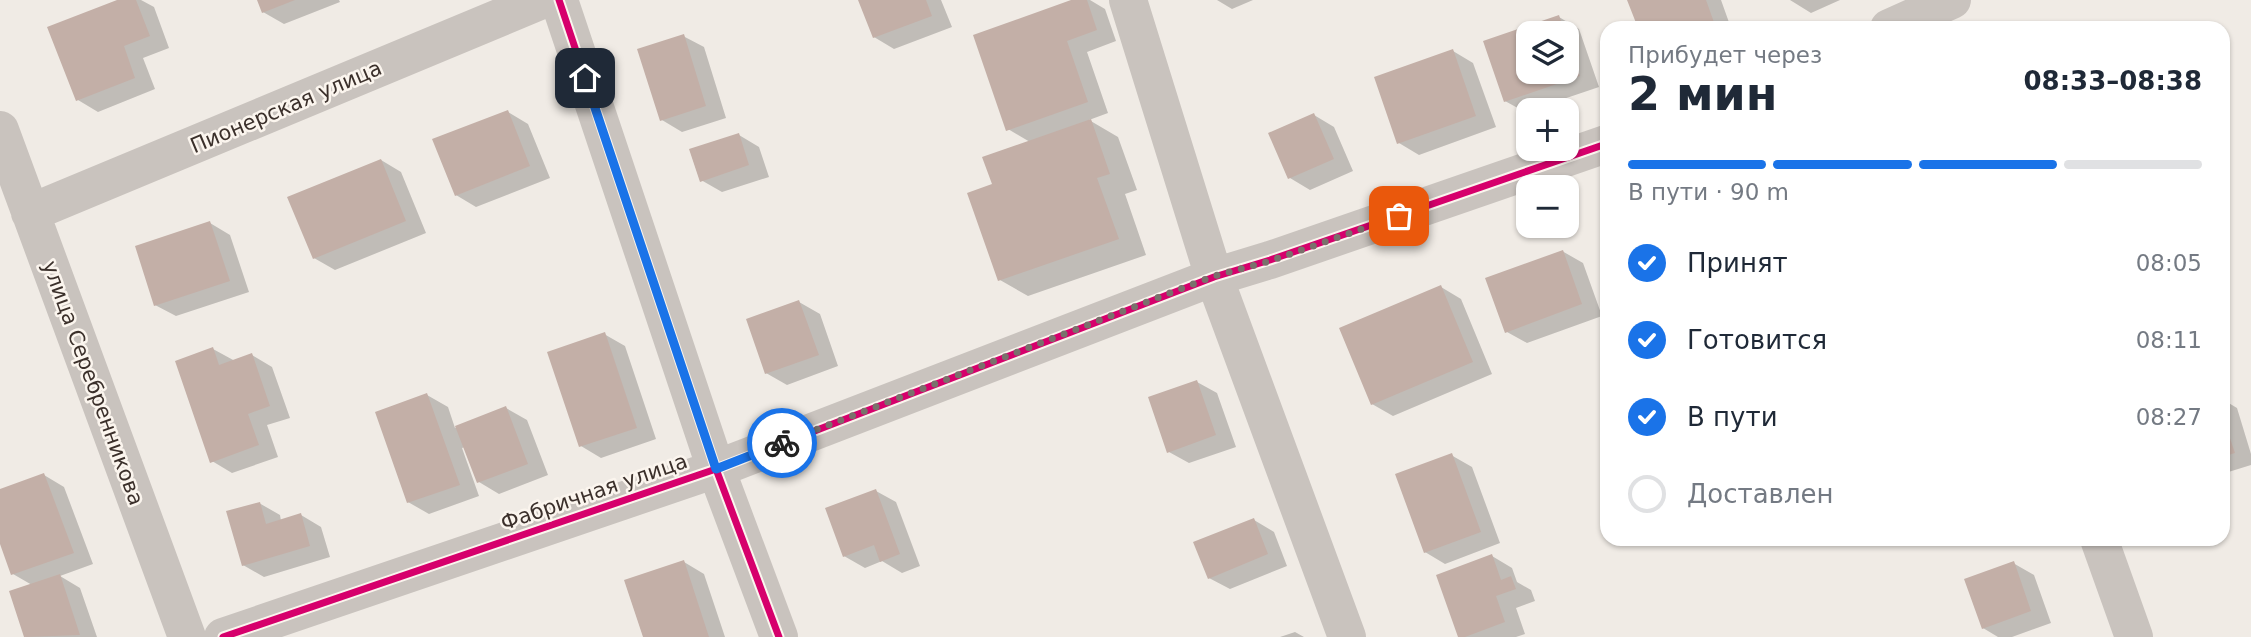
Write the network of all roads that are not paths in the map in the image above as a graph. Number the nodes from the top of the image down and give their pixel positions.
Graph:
1 (542, 0) edge
2 (559, 0) edge
3 (1128, 0) edge
4 (1938, 9) edge
5 (1907, 21) edge
6 (0, 130) edge
7 (1600, 146) edge
8 (30, 213) junction
9 (1214, 276) junction
10 (716, 469) junction
11 (2102, 546) edge
12 (187, 637) edge
13 (223, 637) edge
14 (779, 637) edge
15 (1347, 637) edge
16 (2134, 637) edge

1 - 8 street, Пионерская улица
2 - 10 street
3 - 9 street
4 - 5 street
6 - 8 street, улица Серебренникова
7 - 9 street, Фабричная улица
8 - 12 street, улица Серебренникова
9 - 10 street, Фабричная улица
9 - 15 street
10 - 13 street, Фабричная улица
10 - 14 street
11 - 16 street

